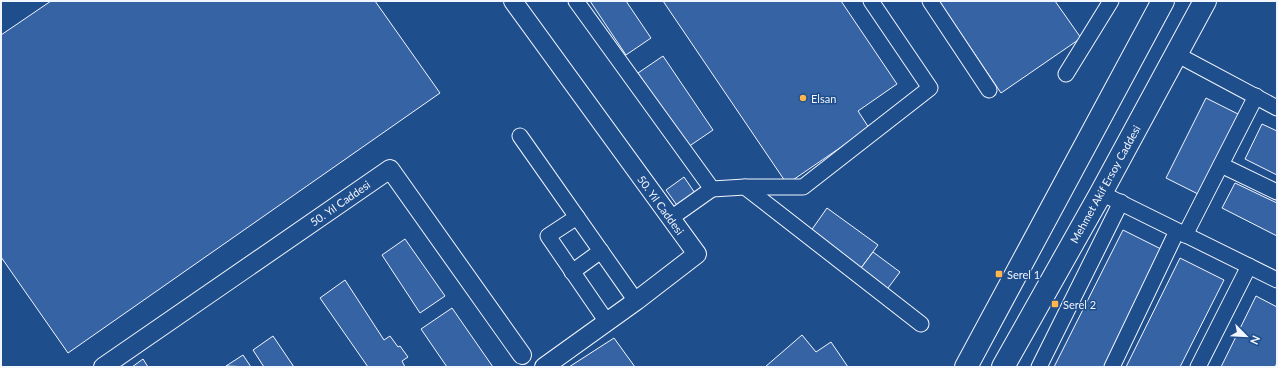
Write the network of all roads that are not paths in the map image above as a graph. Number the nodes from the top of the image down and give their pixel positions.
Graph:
1 (513, 1) edge
2 (576, 1) edge
3 (871, 1) edge
4 (930, 1) edge
5 (1111, 1) edge
6 (1163, 1) edge
7 (1206, 1) edge
8 (1176, 54) junction
9 (1066, 74) dead end
10 (989, 90) dead end
11 (1256, 96) junction
12 (1277, 108) edge
13 (520, 136) dead end
14 (1221, 165) junction
15 (745, 186) junction
16 (712, 189) junction
17 (1277, 192) edge
18 (1101, 193) junction
19 (1121, 202) junction
20 (577, 217) junction
21 (671, 218) junction
22 (1181, 233) junction
23 (601, 251) junction
24 (1248, 266) junction
25 (572, 272) junction
26 (1277, 280) edge
27 (636, 302) junction
28 (607, 322) junction
29 (921, 324) dead end
30 (522, 355) dead end
31 (103, 367) edge
32 (544, 367) edge
33 (966, 367) edge
34 (1003, 367) edge
35 (1039, 367) edge
36 (1112, 367) edge
37 (1198, 367) edge

1 - 21 street, 50. Yıl Caddesi
2 - 16 street
3 - 15 street
4 - 10 street
5 - 9 street
6 - 33 main road
7 - 8 main road, Mehmet Akif Ersoy Caddesi
8 - 11 street
8 - 18 main road, Mehmet Akif Ersoy Caddesi
11 - 12 street
11 - 14 street
13 - 20 street
14 - 17 street
14 - 22 street
15 - 16 street
15 - 29 street
16 - 21 street
18 - 19 street
18 - 34 main road, Mehmet Akif Ersoy Caddesi
19 - 22 street
19 - 35 street
20 - 23 street
20 - 25 street
21 - 27 street, 50. Yıl Caddesi
22 - 24 street
22 - 36 street
23 - 25 street
23 - 27 street
24 - 26 street
24 - 37 street
25 - 28 street
27 - 28 street, 50. Yıl Caddesi
28 - 32 street, 50. Yıl Caddesi
30 - 31 street, 50. Yıl Caddesi

